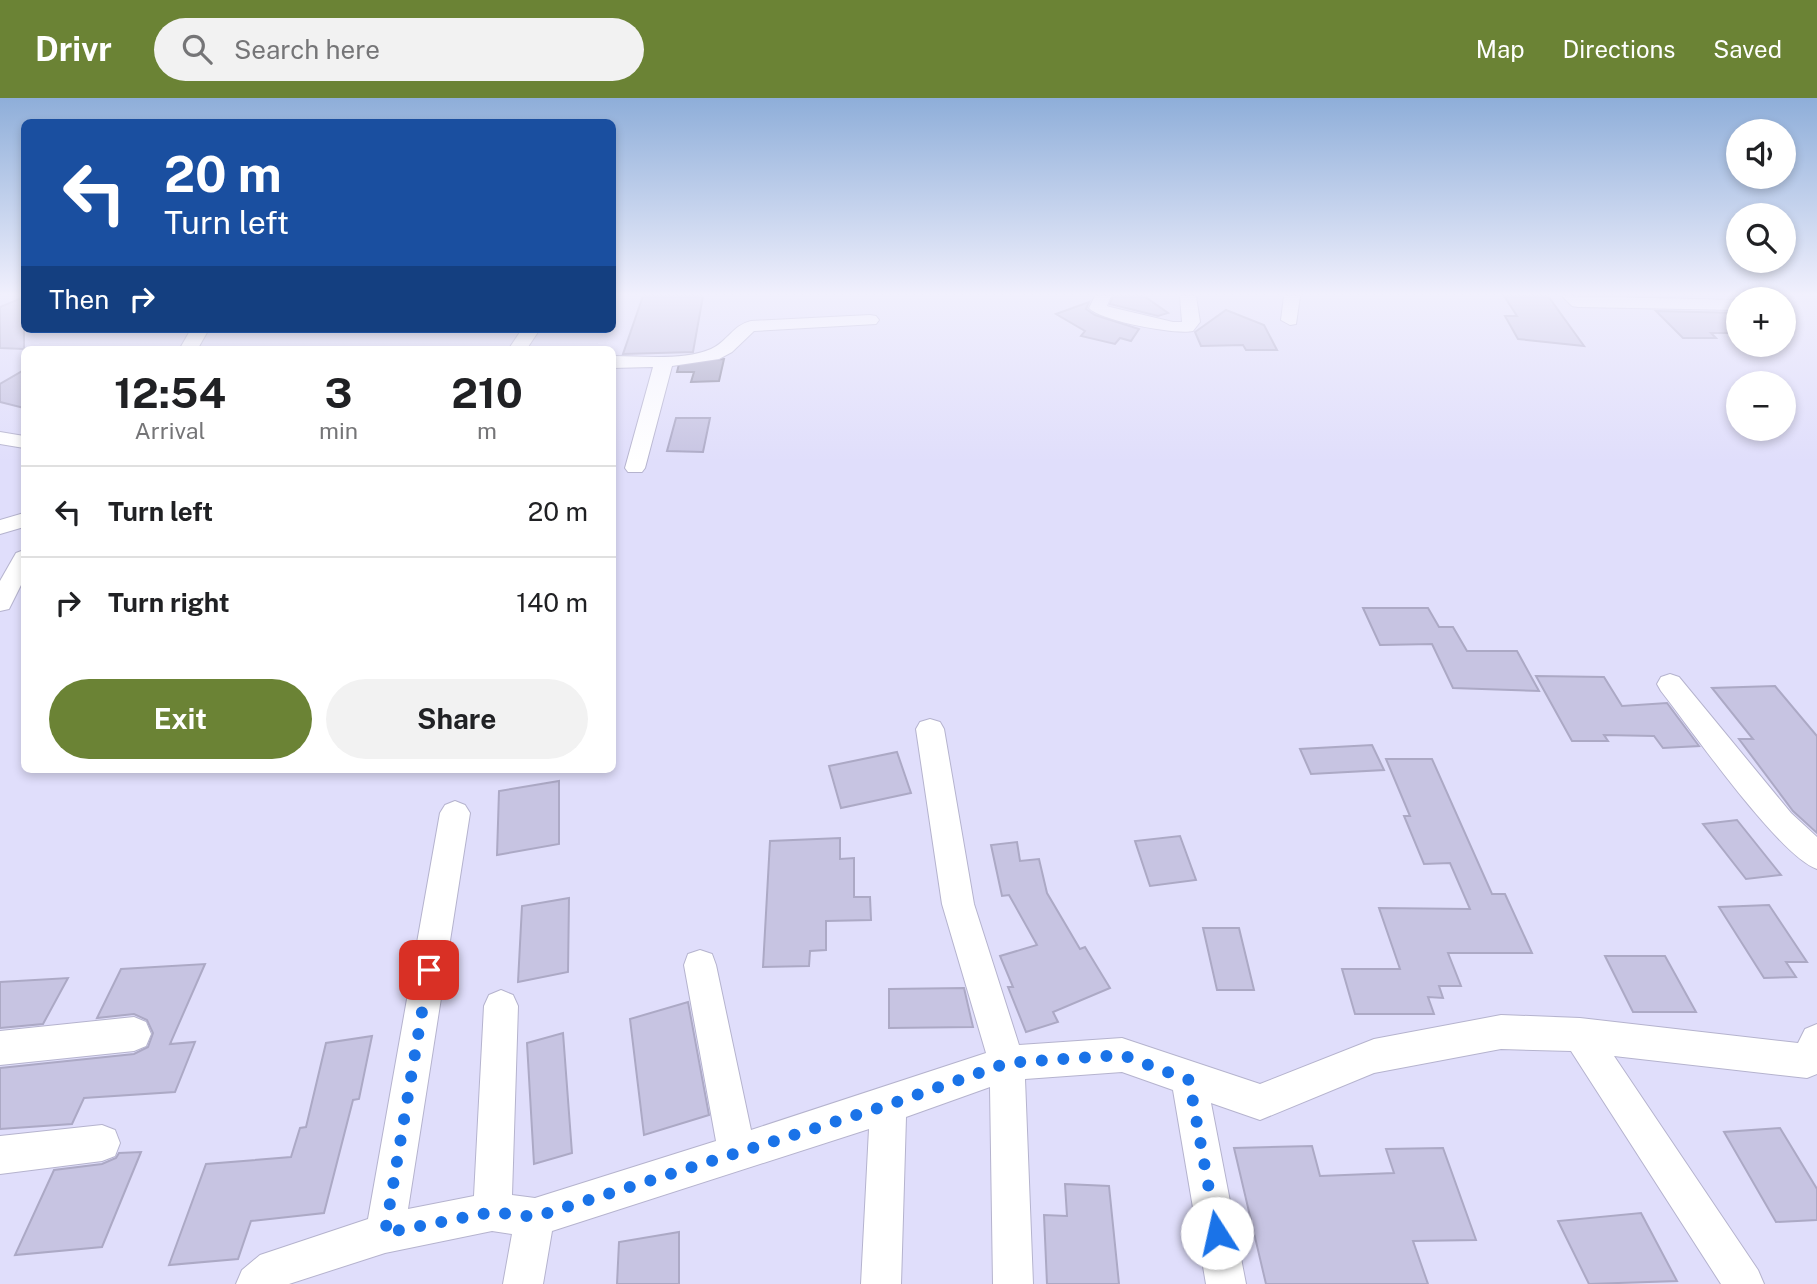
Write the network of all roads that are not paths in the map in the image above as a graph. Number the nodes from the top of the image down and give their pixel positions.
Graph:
1 (718, 351) edge
2 (663, 360) junction
3 (616, 362) edge
4 (0, 438) edge
5 (21, 442) edge
6 (635, 468) dead end
7 (21, 521) edge
8 (0, 527) edge
9 (21, 564) edge
10 (0, 603) edge
11 (1670, 684) dead end
12 (930, 729) dead end
13 (456, 813) dead end
14 (1817, 856) edge
15 (700, 965) dead end
16 (501, 1006) dead end
17 (134, 1034) dead end
18 (1580, 1035) junction
19 (0, 1048) edge
20 (1814, 1058) edge
21 (1007, 1063) junction
22 (1189, 1080) junction
23 (888, 1105) junction
24 (102, 1143) dead end
25 (737, 1152) junction
26 (0, 1155) edge
27 (492, 1212) junction
28 (535, 1217) junction
29 (385, 1233) junction
30 (256, 1284) edge
31 (523, 1284) edge
32 (881, 1284) edge
33 (1013, 1284) edge
34 (1226, 1284) edge
35 (1744, 1284) edge

1 - 2 street
2 - 3 street
2 - 6 street
4 - 5 street
7 - 8 street
9 - 10 street
11 - 14 street
12 - 21 street
13 - 29 street
15 - 25 street
16 - 27 street
17 - 19 street
18 - 20 street
18 - 22 street
18 - 35 street
21 - 22 street
21 - 23 street
21 - 33 street
22 - 34 street
23 - 25 street
23 - 32 street
24 - 26 street
25 - 28 street
27 - 28 street
27 - 29 street
28 - 31 street
29 - 30 street

